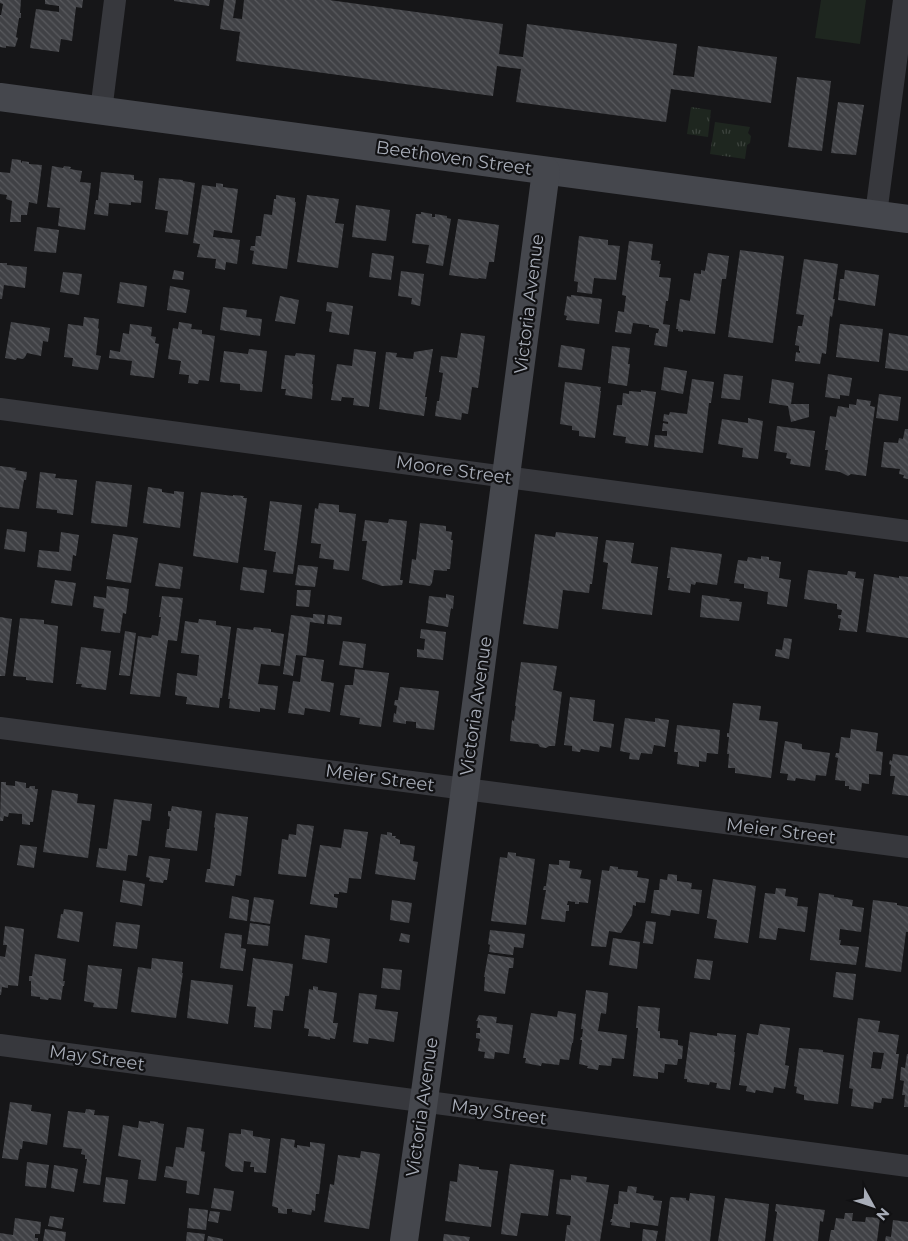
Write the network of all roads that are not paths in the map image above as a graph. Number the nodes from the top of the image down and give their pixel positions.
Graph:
1 (116, 0) edge
2 (904, 0) edge
3 (0, 98) edge
4 (101, 111) junction
5 (546, 170) junction
6 (876, 214) junction
7 (908, 219) edge
8 (0, 409) edge
9 (506, 477) junction
10 (908, 531) edge
11 (0, 728) edge
12 (465, 789) junction
13 (908, 847) edge
14 (0, 1045) edge
15 (424, 1101) junction
16 (908, 1166) edge
17 (404, 1241) edge

1 - 4 street
2 - 6 street
3 - 4 street, Beethoven Street
4 - 5 street, Beethoven Street
5 - 6 street, Beethoven Street
5 - 9 street, Victoria Avenue
6 - 7 street, Beethoven Street
8 - 9 street, Moore Street
9 - 10 street, Moore Street
9 - 12 street, Victoria Avenue
11 - 12 street, Meier Street
12 - 13 street, Meier Street
12 - 15 street, Victoria Avenue
14 - 15 street, May Street
15 - 16 street, May Street
15 - 17 street, Victoria Avenue

